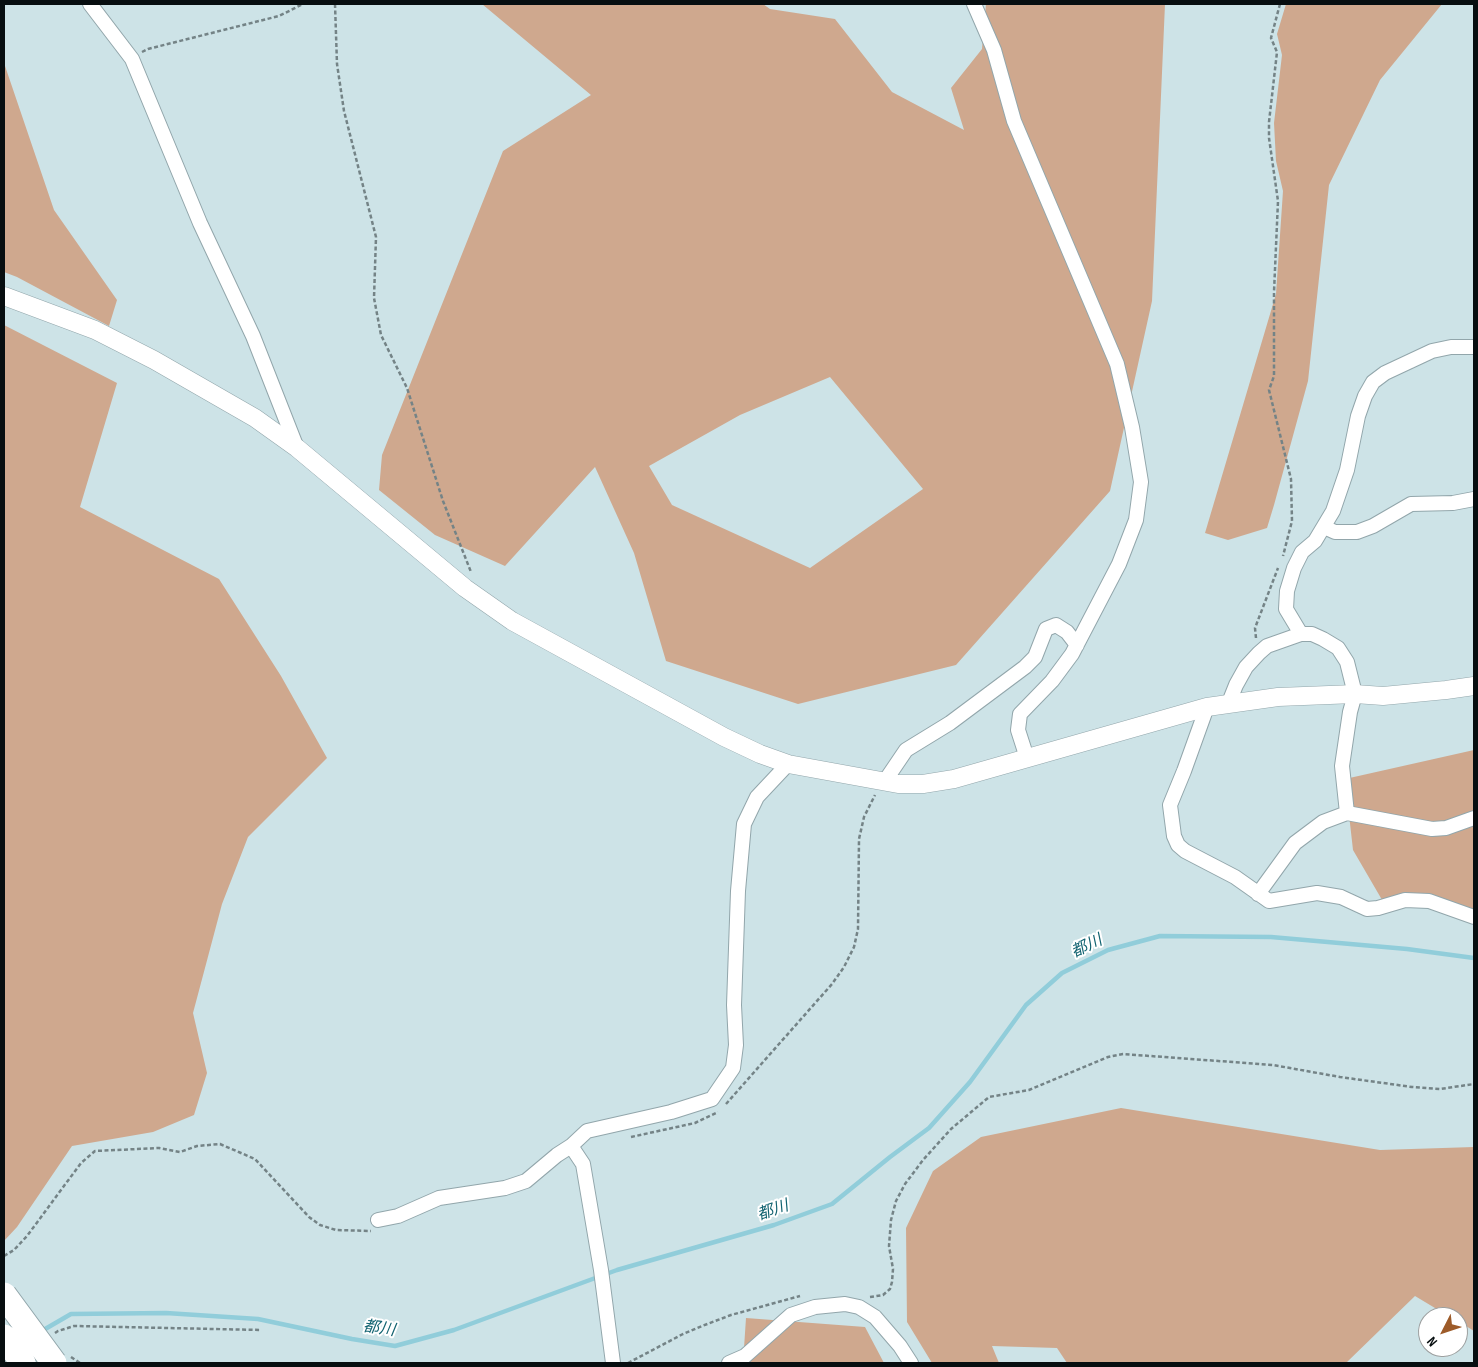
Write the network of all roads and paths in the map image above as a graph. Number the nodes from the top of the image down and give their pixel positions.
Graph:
1 (90, 4) edge
2 (303, 4) edge
3 (334, 4) edge
4 (974, 4) edge
5 (1280, 4) edge
6 (132, 58) junction
7 (4, 296) edge
8 (1474, 347) edge
9 (298, 448) junction
10 (1474, 499) edge
11 (1324, 527) junction
12 (1283, 557) dead end
13 (1279, 566) dead end
14 (472, 575) dead end
15 (1301, 634) junction
16 (1076, 646) junction
17 (1259, 653) junction
18 (1474, 686) edge
19 (1355, 694) junction
20 (1228, 705) junction
21 (1207, 707) junction
22 (1027, 758) junction
23 (788, 764) junction
24 (885, 782) junction
25 (1348, 813) junction
26 (1474, 818) edge
27 (1258, 894) junction
28 (1474, 917) edge
29 (1474, 1084) edge
30 (630, 1137) dead end
31 (571, 1146) junction
32 (378, 1226) joint
33 (4, 1256) edge
34 (4, 1294) edge
35 (807, 1295) dead end
36 (865, 1296) dead end
37 (261, 1330) dead end
38 (51, 1337) dead end
39 (4, 1338) edge
40 (24, 1363) edge
41 (54, 1363) edge
42 (614, 1363) edge
43 (628, 1363) edge
44 (729, 1363) edge
45 (912, 1363) edge

1 - 6 street
2 - 6 path
3 - 14 path
4 - 16 street
5 - 12 path
6 - 9 street
7 - 9 street
8 - 11 street
9 - 23 street
10 - 11 street
11 - 15 street
13 - 17 path
15 - 17 street
15 - 19 street
16 - 22 street
16 - 24 street
17 - 20 street
18 - 19 street
19 - 20 street
19 - 25 street
20 - 21 street
21 - 22 street
21 - 27 street
22 - 24 street
23 - 24 street
23 - 31 street
24 - 30 path
25 - 26 street
25 - 27 street
27 - 28 street
29 - 36 path
31 - 32 street
31 - 42 street
32 - 33 path
34 - 41 highway, bridge
35 - 43 path
37 - 38 path
39 - 40 highway, bridge
44 - 45 street

